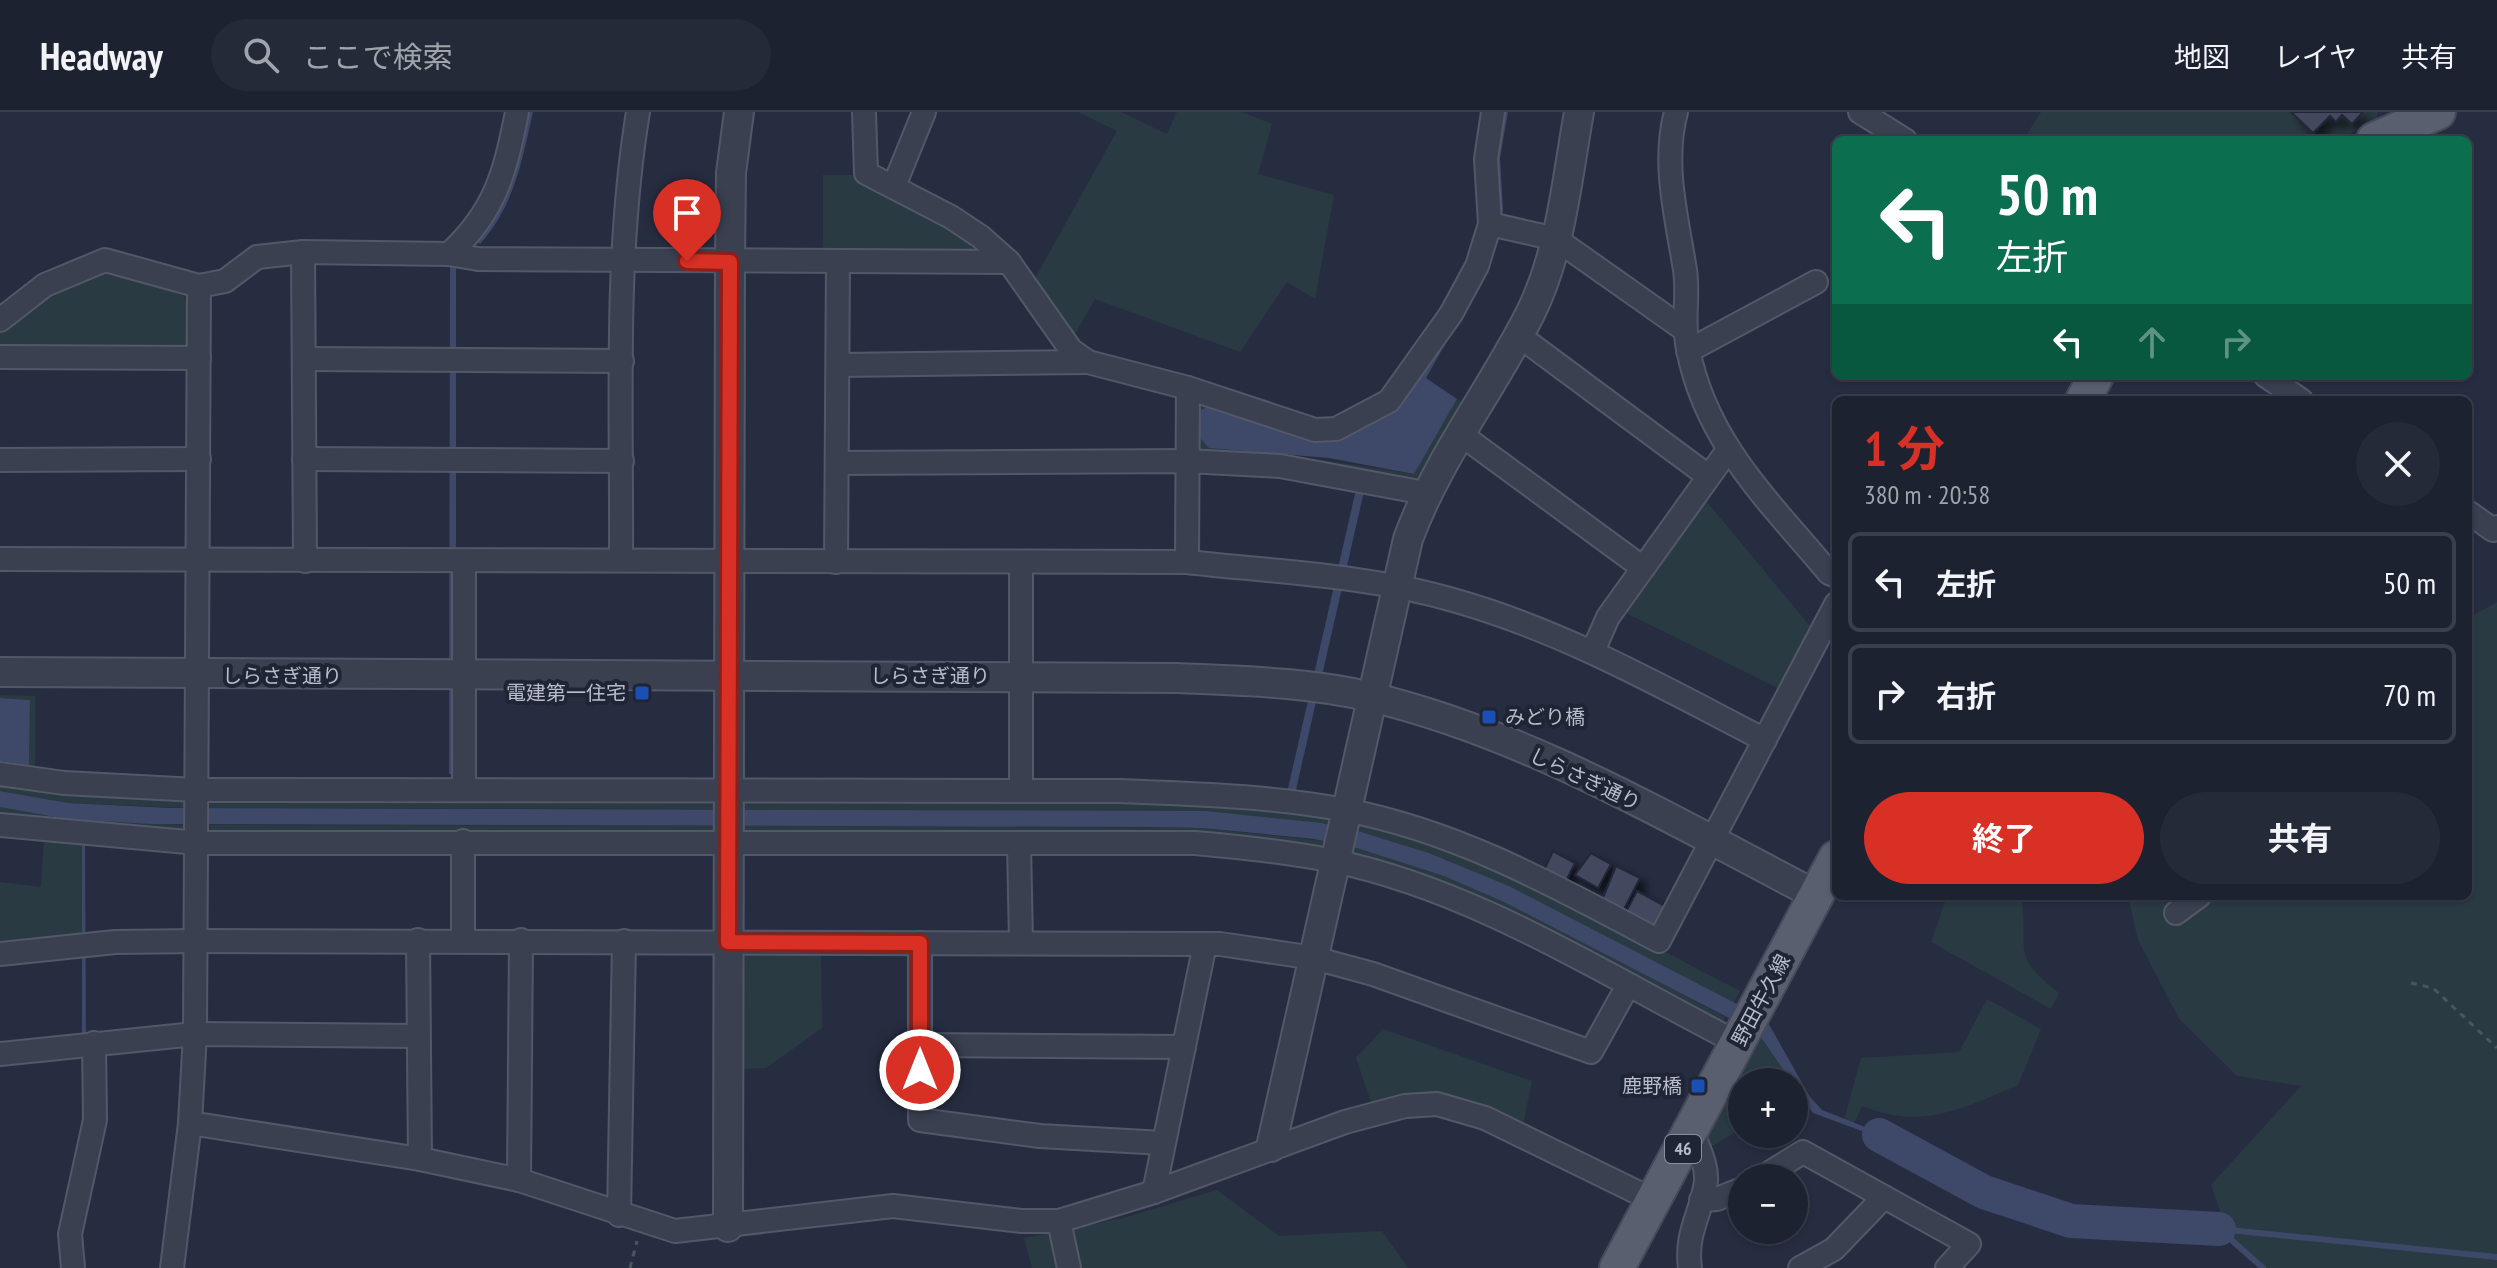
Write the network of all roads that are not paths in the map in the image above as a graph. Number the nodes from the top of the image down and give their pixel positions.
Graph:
1 (517, 112) edge
2 (638, 112) edge
3 (739, 112) edge
4 (864, 112) edge
5 (924, 112) edge
6 (1493, 112) edge
7 (1579, 112) edge
8 (1676, 112) edge
9 (1860, 112) edge
10 (2438, 112) edge
11 (2384, 128) edge
12 (1899, 136) edge
13 (894, 186) junction
14 (1490, 224) junction
15 (1556, 239) junction
16 (303, 252) junction
17 (449, 254) junction
18 (623, 261) junction
19 (730, 262) junction
20 (838, 262) junction
21 (1009, 262) junction
22 (1816, 282) dead end
23 (199, 286) junction
24 (0, 320) edge
25 (1518, 335) junction
26 (1686, 340) junction
27 (0, 357) edge
28 (199, 358) junction
29 (304, 359) junction
30 (622, 361) junction
31 (1088, 362) junction
32 (838, 365) junction
33 (2272, 380) edge
34 (1188, 388) junction
35 (2295, 396) edge
36 (1459, 433) junction
37 (1728, 450) junction
38 (199, 459) junction
39 (304, 459) junction
40 (0, 460) edge
41 (622, 461) junction
42 (1187, 461) junction
43 (837, 463) junction
44 (1708, 476) junction
45 (1425, 493) junction
46 (2472, 515) edge
47 (2497, 527) edge
48 (0, 559) edge
49 (621, 559) junction
50 (198, 560) junction
51 (305, 561) junction
52 (729, 561) junction
53 (464, 562) junction
54 (836, 562) junction
55 (1187, 562) junction
56 (1021, 563) junction
57 (1643, 568) junction
58 (1832, 574) edge
59 (1395, 589) junction
60 (1832, 612) edge
61 (1593, 651) junction
62 (0, 672) edge
63 (197, 676) junction
64 (464, 676) junction
65 (729, 676) junction
66 (1021, 677) junction
67 (1371, 697) junction
68 (1765, 740) junction
69 (0, 774) edge
70 (197, 790) junction
71 (464, 790) junction
72 (728, 790) junction
73 (1021, 791) junction
74 (1346, 814) junction
75 (0, 825) edge
76 (463, 841) junction
77 (1712, 841) junction
78 (198, 843) junction
79 (1019, 843) junction
80 (729, 844) junction
81 (1336, 859) junction
82 (1832, 865) edge
83 (1816, 895) junction
84 (2194, 900) edge
85 (2176, 913) dead end
86 (463, 939) junction
87 (418, 940) junction
88 (521, 940) junction
89 (198, 941) junction
90 (624, 941) junction
91 (728, 942) junction
92 (920, 943) junction
93 (1021, 943) junction
94 (1205, 944) junction
95 (0, 954) edge
96 (1314, 958) junction
97 (1627, 987) junction
98 (1746, 1028) junction
99 (195, 1034) junction
100 (417, 1036) junction
101 (94, 1043) junction
102 (920, 1045) junction
103 (1184, 1047) junction
104 (0, 1054) edge
105 (190, 1123) junction
106 (1692, 1132) junction
107 (1163, 1143) junction
108 (1271, 1147) junction
109 (420, 1159) junction
110 (1784, 1164) edge
111 (519, 1180) junction
112 (1154, 1192) junction
113 (1728, 1195) edge
114 (1884, 1197) junction
115 (1701, 1200) junction
116 (1655, 1201) junction
117 (630, 1218) junction
118 (1059, 1221) junction
119 (728, 1227) junction
120 (73, 1268) edge
121 (172, 1268) edge
122 (1069, 1268) edge
123 (1617, 1268) edge
124 (1690, 1268) edge
125 (1800, 1268) edge
126 (1947, 1268) edge

1 - 17 street
2 - 18 street
3 - 19 street
4 - 13 street
5 - 13 street
6 - 14 street
7 - 15 street
8 - 26 street
9 - 12 street
10 - 11 main road
13 - 21 street
14 - 15 street
14 - 34 street
15 - 25 street
15 - 26 street
16 - 17 street
16 - 23 street
16 - 29 street
17 - 18 street
18 - 19 street
18 - 30 street
19 - 20 street
19 - 52 street
20 - 21 street
20 - 32 street
21 - 31 street
22 - 26 street
23 - 24 street
23 - 28 street
25 - 36 street
25 - 44 street
26 - 37 street
27 - 28 street
28 - 38 street
29 - 30 street
29 - 39 street
30 - 41 street
31 - 32 street
31 - 34 street
32 - 43 street
33 - 35 street
34 - 42 street
36 - 45 street
36 - 57 street
37 - 44 street
37 - 58 street
38 - 40 street
38 - 50 street
39 - 41 street
39 - 51 street
41 - 49 street
42 - 43 street
42 - 45 street
42 - 55 street
43 - 54 street
44 - 57 street
45 - 59 street
46 - 47 street
48 - 50 street
49 - 52 street
49 - 53 street
50 - 51 street
50 - 63 street
51 - 53 street
52 - 54 street
52 - 65 street
53 - 64 street
54 - 56 street
55 - 56 street
55 - 59 street
56 - 66 street
57 - 61 street
59 - 61 street
59 - 67 street
60 - 68 street
61 - 68 street
62 - 63 street, しらさぎ通り
63 - 64 street, しらさぎ通り
63 - 70 street
64 - 65 street, しらさぎ通り
64 - 71 street
65 - 66 street, しらさぎ通り
65 - 72 street
66 - 67 street, しらさぎ通り
66 - 73 street
67 - 74 street
67 - 77 street, しらさぎ通り
68 - 77 street
69 - 70 street
70 - 71 street
70 - 78 street
71 - 72 street
72 - 73 street
72 - 80 street
73 - 74 street
74 - 77 street
74 - 81 street
75 - 78 street
76 - 78 street
76 - 80 street
76 - 86 street
77 - 83 street, しらさぎ通り
78 - 89 street
79 - 80 street
79 - 81 street
79 - 93 street
80 - 91 street
81 - 96 street
81 - 97 street
82 - 83 main road, 野田牛久線 / 46
83 - 98 main road, 野田牛久線 / 46
84 - 85 street
86 - 87 street
86 - 88 street
87 - 89 street
87 - 100 street
88 - 90 street
88 - 111 street
89 - 95 street
89 - 99 street
90 - 91 street
90 - 117 street
91 - 92 street
91 - 119 street
92 - 93 street
92 - 102 street
93 - 94 street
94 - 96 street
94 - 103 street
96 - 97 street
96 - 108 street
97 - 98 street
98 - 106 main road, 野田牛久線 / 46
99 - 100 street
99 - 101 street
99 - 105 street
100 - 109 street
101 - 104 street
101 - 120 street
102 - 103 street
102 - 107 street
103 - 107 street
105 - 109 street
105 - 121 street
106 - 115 street
106 - 116 main road, 野田牛久線 / 46
107 - 112 street
108 - 112 street
108 - 116 street
109 - 111 street
110 - 114 street
111 - 117 street
112 - 118 street
113 - 115 street
114 - 125 street
114 - 126 street
115 - 124 street
116 - 123 main road, 野田牛久線 / 46
117 - 119 street
118 - 119 street
118 - 122 street

